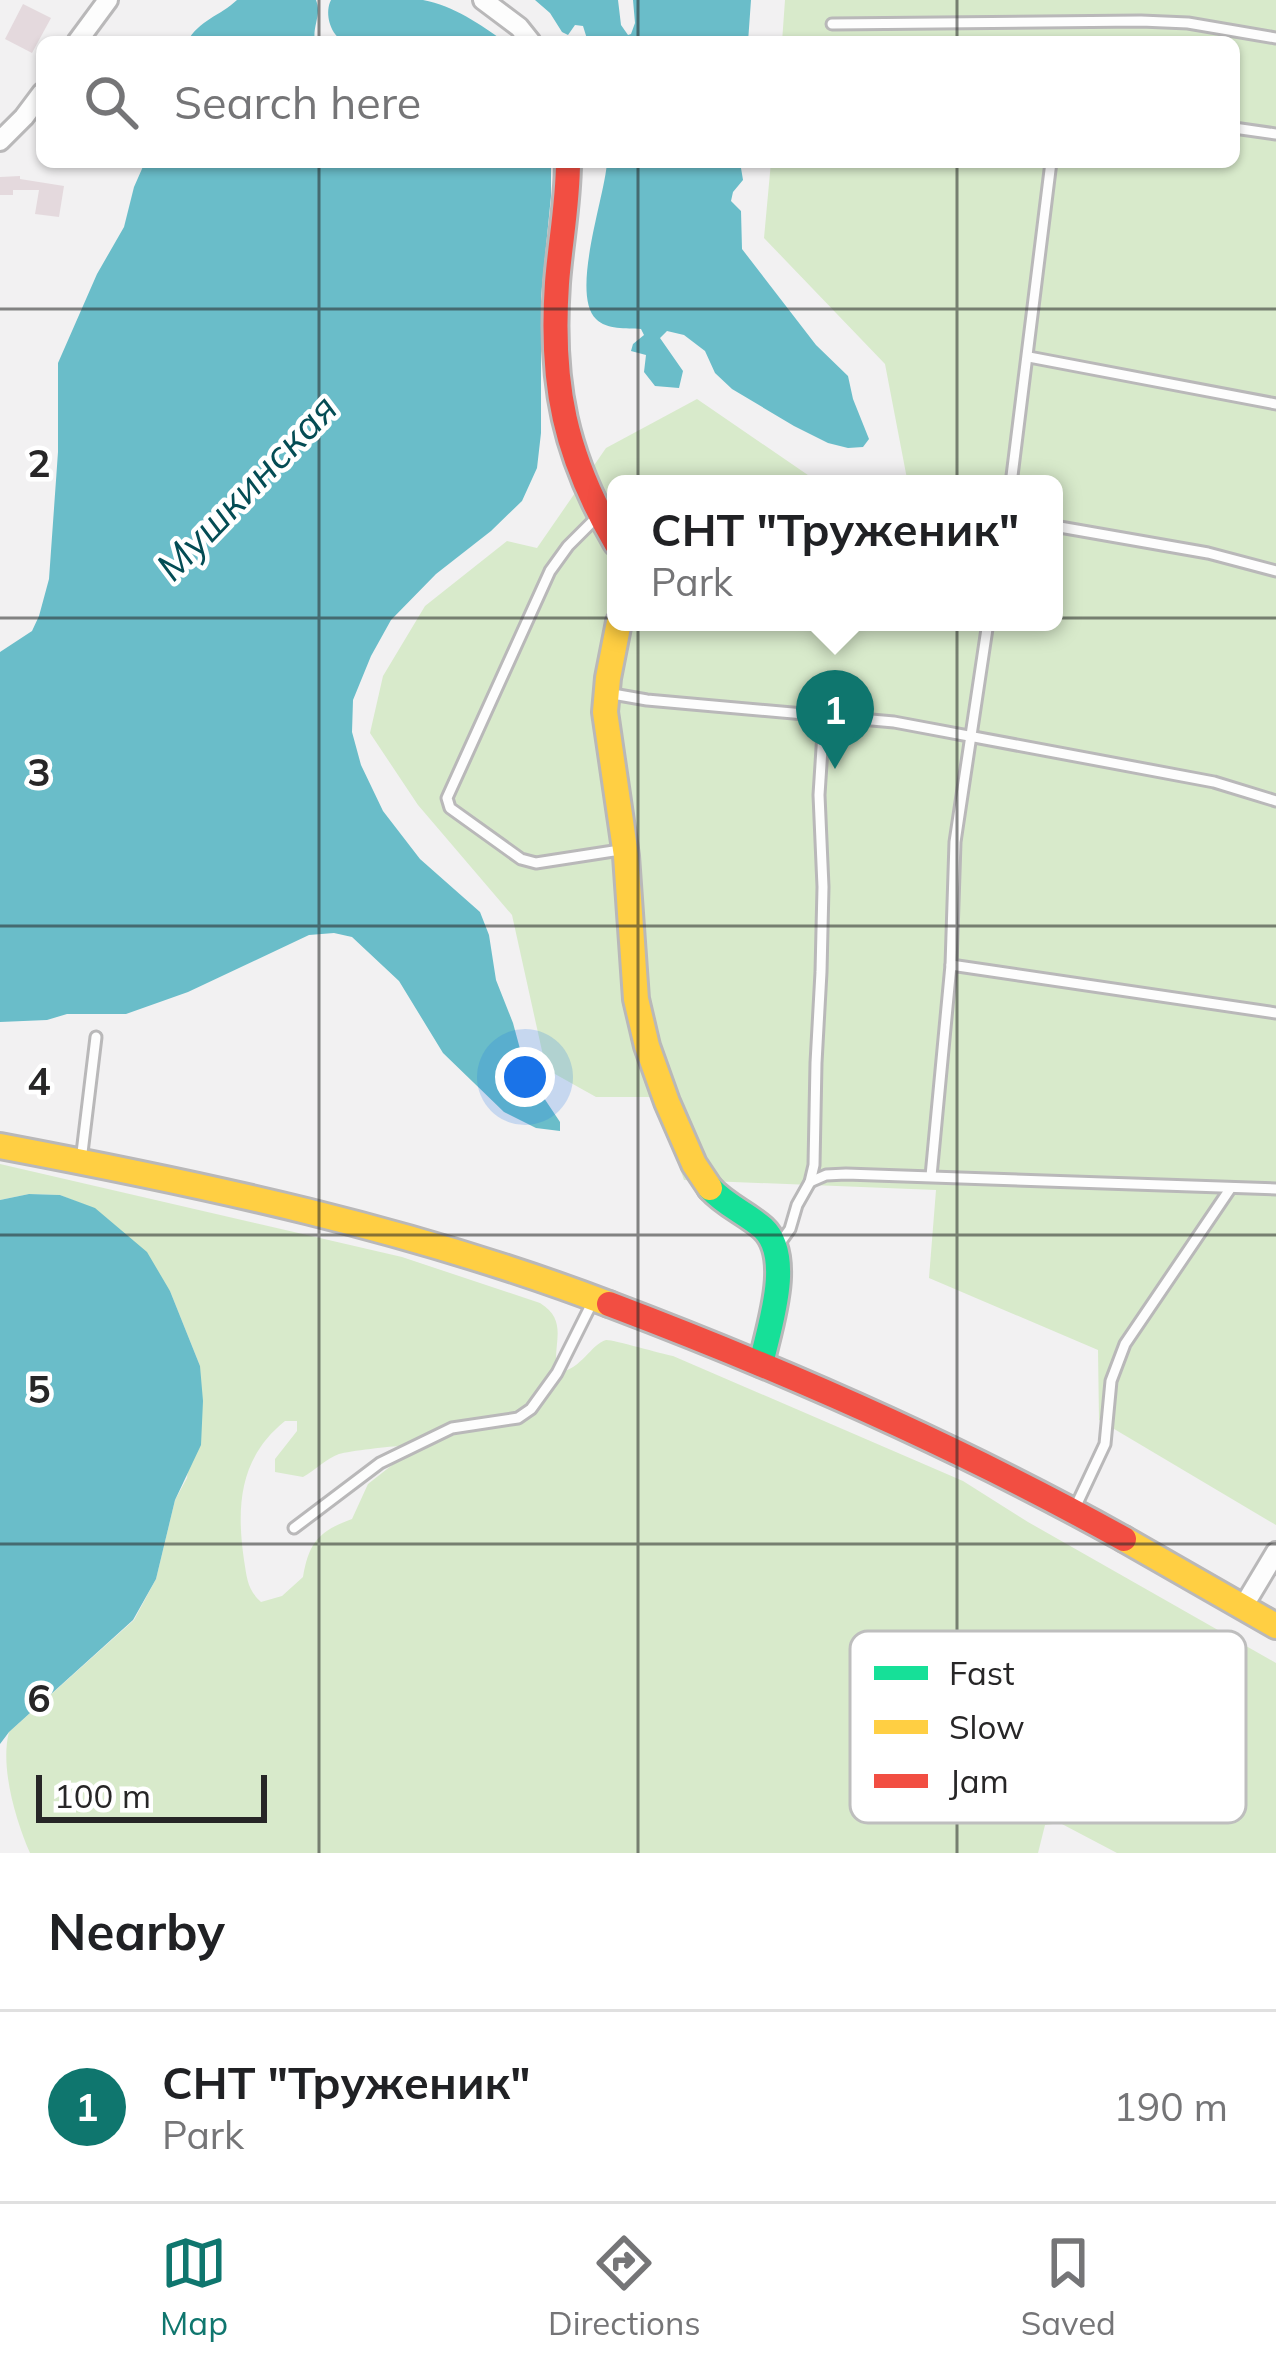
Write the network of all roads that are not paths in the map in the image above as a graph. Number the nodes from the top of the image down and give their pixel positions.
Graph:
1 (108, 0) edge
2 (483, 0) edge
3 (832, 24) dead end
4 (81, 36) edge
5 (526, 36) edge
6 (1276, 38) edge
7 (36, 101) edge
8 (1240, 129) edge
9 (1276, 134) edge
10 (0, 141) edge
11 (568, 168) edge
12 (1051, 168) edge
13 (1029, 357) junction
14 (1276, 404) edge
15 (1012, 475) edge
16 (599, 514) junction
17 (607, 528) edge
18 (1063, 528) edge
19 (1276, 571) edge
20 (618, 631) edge
21 (987, 631) edge
22 (606, 693) junction
23 (824, 717) junction
24 (970, 737) junction
25 (1276, 800) edge
26 (626, 850) junction
27 (951, 965) junction
28 (1276, 1013) edge
29 (96, 1037) dead end
30 (0, 1146) edge
31 (81, 1161) junction
32 (932, 1176) junction
33 (810, 1182) junction
34 (1230, 1189) junction
35 (1276, 1190) edge
36 (776, 1246) junction
37 (594, 1298) junction
38 (761, 1364) junction
39 (1074, 1510) junction
40 (294, 1528) dead end
41 (1276, 1552) edge
42 (1243, 1606) junction
43 (1276, 1626) edge

1 - 4 street
2 - 5 street
3 - 6 lane
7 - 10 street
8 - 9 lane
11 - 16 street
12 - 13 lane
13 - 14 lane
13 - 15 lane
16 - 17 street
16 - 26 lane
18 - 19 lane
20 - 22 street
21 - 24 lane
22 - 23 lane
22 - 26 street
23 - 24 lane
23 - 33 lane
24 - 25 lane
24 - 27 lane
26 - 36 street
27 - 28 lane
27 - 32 lane
29 - 31 lane
30 - 31 street
31 - 37 street
32 - 33 lane
32 - 34 lane
33 - 36 lane
34 - 35 lane
34 - 39 lane
36 - 38 street
37 - 38 street
37 - 40 lane
38 - 39 street
39 - 42 street
41 - 42 street
42 - 43 street

